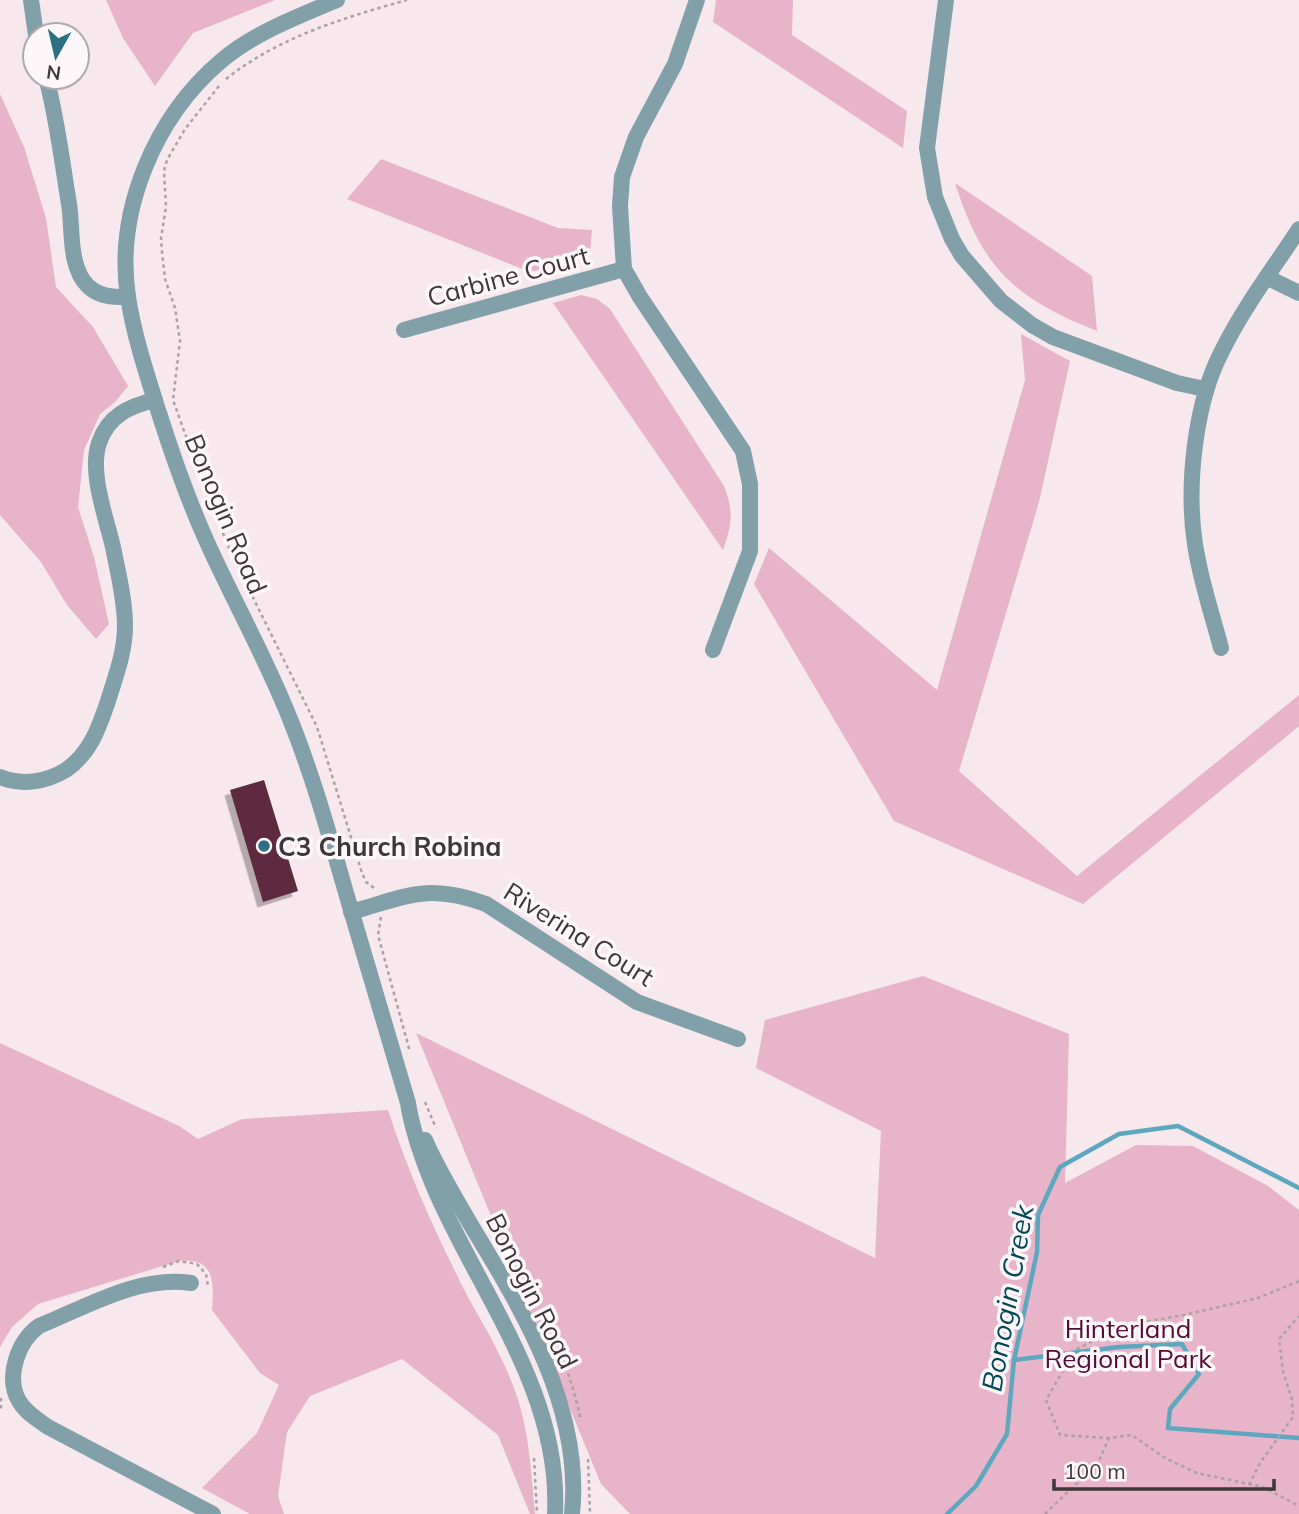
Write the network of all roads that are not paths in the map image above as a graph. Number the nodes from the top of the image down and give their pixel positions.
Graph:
1 (31, 0) edge
2 (337, 0) edge
3 (352, 0) edge
4 (697, 0) edge
5 (946, 0) edge
6 (320, 8) junction
7 (34, 21) edge
8 (48, 91) edge
9 (1299, 229) edge
10 (624, 269) junction
11 (1268, 278) junction
12 (1299, 293) edge
13 (128, 297) junction
14 (404, 330) dead end
15 (1205, 389) junction
16 (155, 400) junction
17 (1221, 648) dead end
18 (713, 650) dead end
19 (0, 777) edge
20 (351, 912) junction
21 (738, 1039) dead end
22 (415, 1099) junction
23 (504, 1281) junction
24 (191, 1283) dead end
25 (539, 1402) junction
26 (213, 1514) edge
27 (555, 1514) edge
28 (572, 1514) edge

1 - 7 street
2 - 6 street, Bonogin Road
3 - 6 street, Bonogin Road
4 - 10 street
5 - 15 street
6 - 13 street, Bonogin Road
8 - 13 street
9 - 11 street
10 - 14 street, Carbine Court
10 - 18 street
11 - 12 street
11 - 15 street
13 - 16 street, Bonogin Road
15 - 17 street
16 - 19 street
16 - 20 street, Bonogin Road
20 - 21 street, Riverina Court
20 - 22 street, Bonogin Road
22 - 23 street, Bonogin Road
22 - 25 street, Bonogin Road
23 - 25 street
23 - 28 street, Bonogin Road
24 - 26 street
25 - 27 street, Bonogin Road

